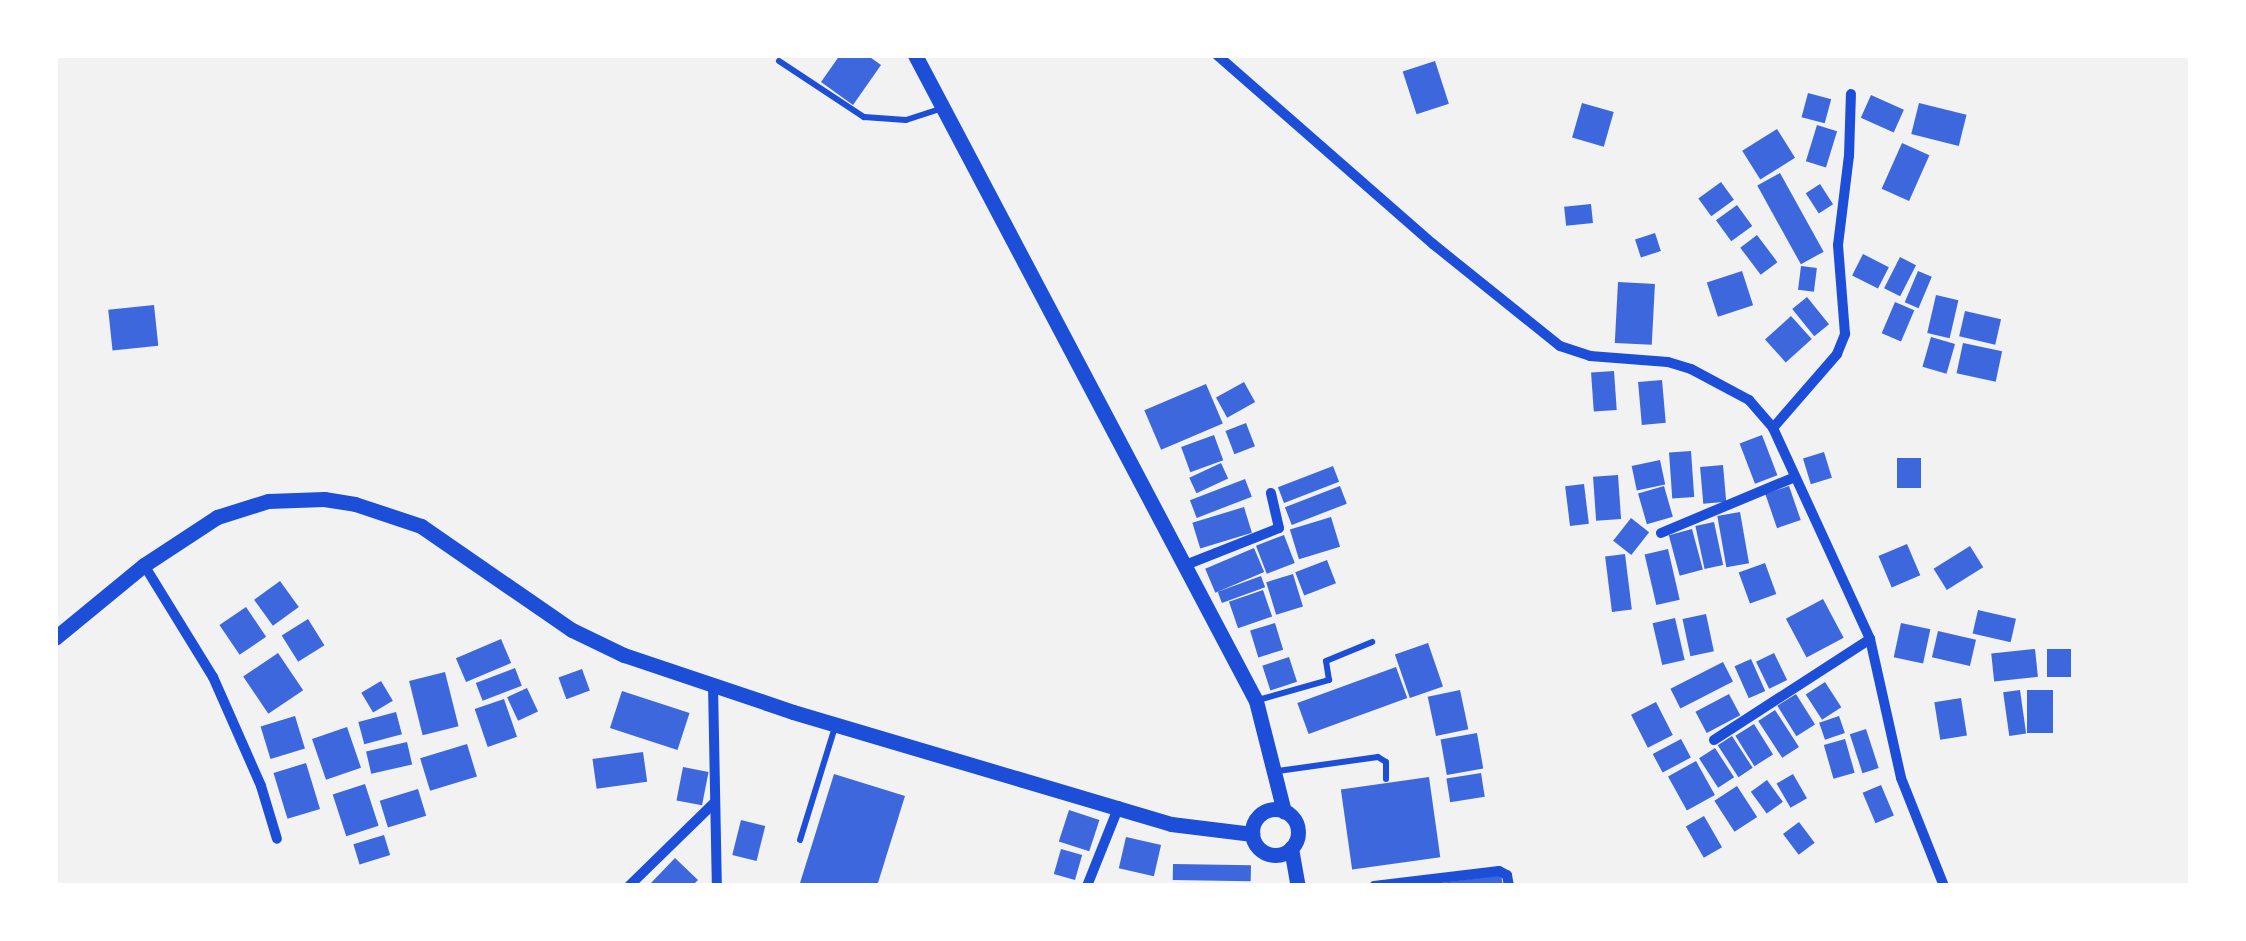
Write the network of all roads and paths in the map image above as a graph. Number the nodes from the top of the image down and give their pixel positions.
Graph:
1 (915, 55) edge
2 (1217, 55) edge
3 (779, 61) dead end
4 (1851, 94) dead end
5 (944, 108) junction
6 (1773, 428) junction
7 (1795, 477) junction
8 (1271, 494) dead end
9 (1661, 532) dead end
10 (144, 565) junction
11 (1183, 566) junction
12 (55, 638) edge
13 (1870, 639) junction
14 (1372, 642) dead end
15 (713, 685) junction
16 (1256, 700) junction
17 (836, 724) junction
18 (1714, 740) dead end
19 (1278, 771) junction
20 (1386, 779) dead end
21 (714, 803) junction
22 (1119, 806) junction
23 (1284, 812) junction
24 (1252, 834) junction
25 (277, 839) dead end
26 (800, 840) dead end
27 (1291, 848) junction
28 (628, 886) edge
29 (717, 886) edge
30 (1087, 886) edge
31 (1298, 886) edge
32 (1374, 886) edge
33 (1509, 886) edge
34 (1944, 886) edge

1 - 5 street
2 - 6 street
3 - 5 lane
4 - 6 street
5 - 11 street
6 - 7 street
7 - 9 street
7 - 13 street
8 - 11 street
10 - 12 street
10 - 15 street
10 - 25 street
11 - 16 street
13 - 18 street
13 - 34 street
14 - 16 lane
15 - 17 street
15 - 21 street
16 - 19 street
17 - 22 street
17 - 26 lane
19 - 20 lane
19 - 23 street
21 - 28 street
21 - 29 street
22 - 24 street
22 - 30 street
23 - 24 street
23 - 27 street
24 - 27 street
27 - 31 street
32 - 33 street

